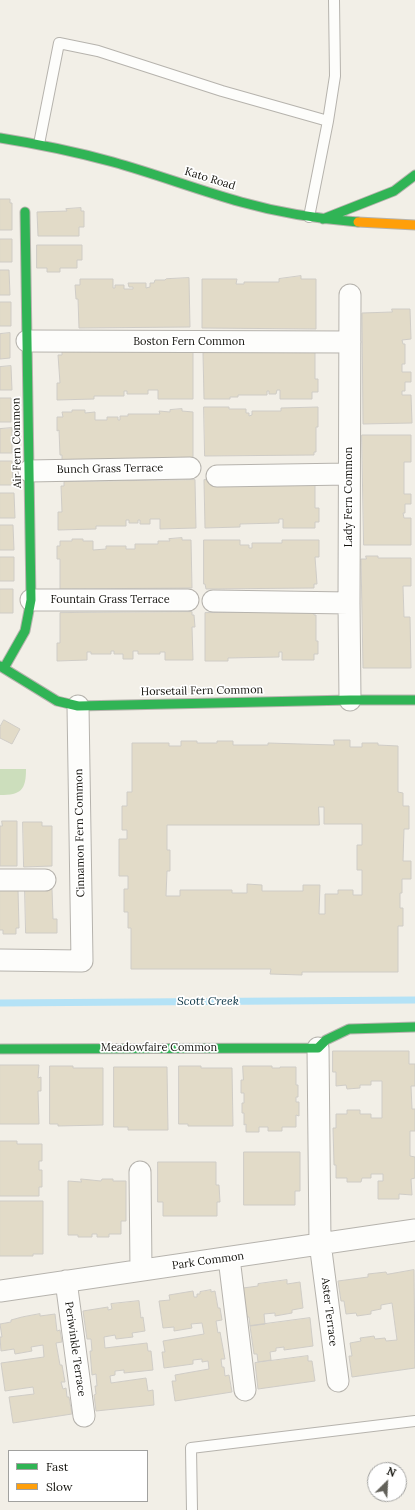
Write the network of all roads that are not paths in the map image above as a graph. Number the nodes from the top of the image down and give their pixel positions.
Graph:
1 (334, 0) edge
2 (328, 121) junction
3 (0, 138) edge
4 (39, 144) junction
5 (415, 175) edge
6 (25, 212) dead end
7 (309, 217) junction
8 (323, 219) junction
9 (415, 226) edge
10 (350, 295) dead end
11 (27, 341) junction
12 (350, 342) junction
13 (190, 468) dead end
14 (29, 471) junction
15 (350, 474) junction
16 (217, 476) dead end
17 (31, 600) junction
18 (188, 600) dead end
19 (213, 601) dead end
20 (349, 603) junction
21 (2, 667) edge
22 (350, 700) junction
23 (415, 700) edge
24 (78, 706) junction
25 (0, 880) edge
26 (45, 880) dead end
27 (0, 960) edge
28 (415, 1027) edge
29 (318, 1048) junction
30 (0, 1049) edge
31 (140, 1172) dead end
32 (415, 1230) edge
33 (320, 1243) junction
34 (229, 1258) junction
35 (141, 1270) junction
36 (66, 1281) junction
37 (0, 1291) edge
38 (338, 1381) dead end
39 (245, 1390) dead end
40 (84, 1416) dead end
41 (415, 1420) edge
42 (192, 1510) edge

1 - 2 lane
2 - 4 lane
2 - 7 lane
3 - 4 street, Kato Road
4 - 7 street, Kato Road
5 - 8 street
6 - 11 street, Air Fern Common
7 - 8 street, Kato Road
8 - 9 street, Kato Road
10 - 12 street, Lady Fern Common
11 - 12 street, Boston Fern Common
11 - 14 street, Air Fern Common
12 - 15 street, Lady Fern Common
13 - 14 street, Bunch Grass Terrace
14 - 17 street, Air Fern Common
15 - 16 street
15 - 20 street, Lady Fern Common
17 - 18 street, Fountain Grass Terrace
17 - 21 street, Air Fern Common
19 - 20 street
20 - 22 street, Lady Fern Common
21 - 24 street, Horsetail Fern Common
22 - 23 street, Horsetail Fern Common
22 - 24 street, Horsetail Fern Common
24 - 27 street, Cinnamon Fern Common
25 - 26 street
28 - 29 street
29 - 30 street, Meadowfaire Common
29 - 33 street
31 - 35 street
32 - 33 street, Park Common
33 - 34 street, Park Common
33 - 38 street, Aster Terrace
34 - 35 street, Park Common
34 - 39 street
35 - 36 street, Park Common
36 - 37 street, Park Common
36 - 40 street, Periwinkle Terrace
41 - 42 lane

